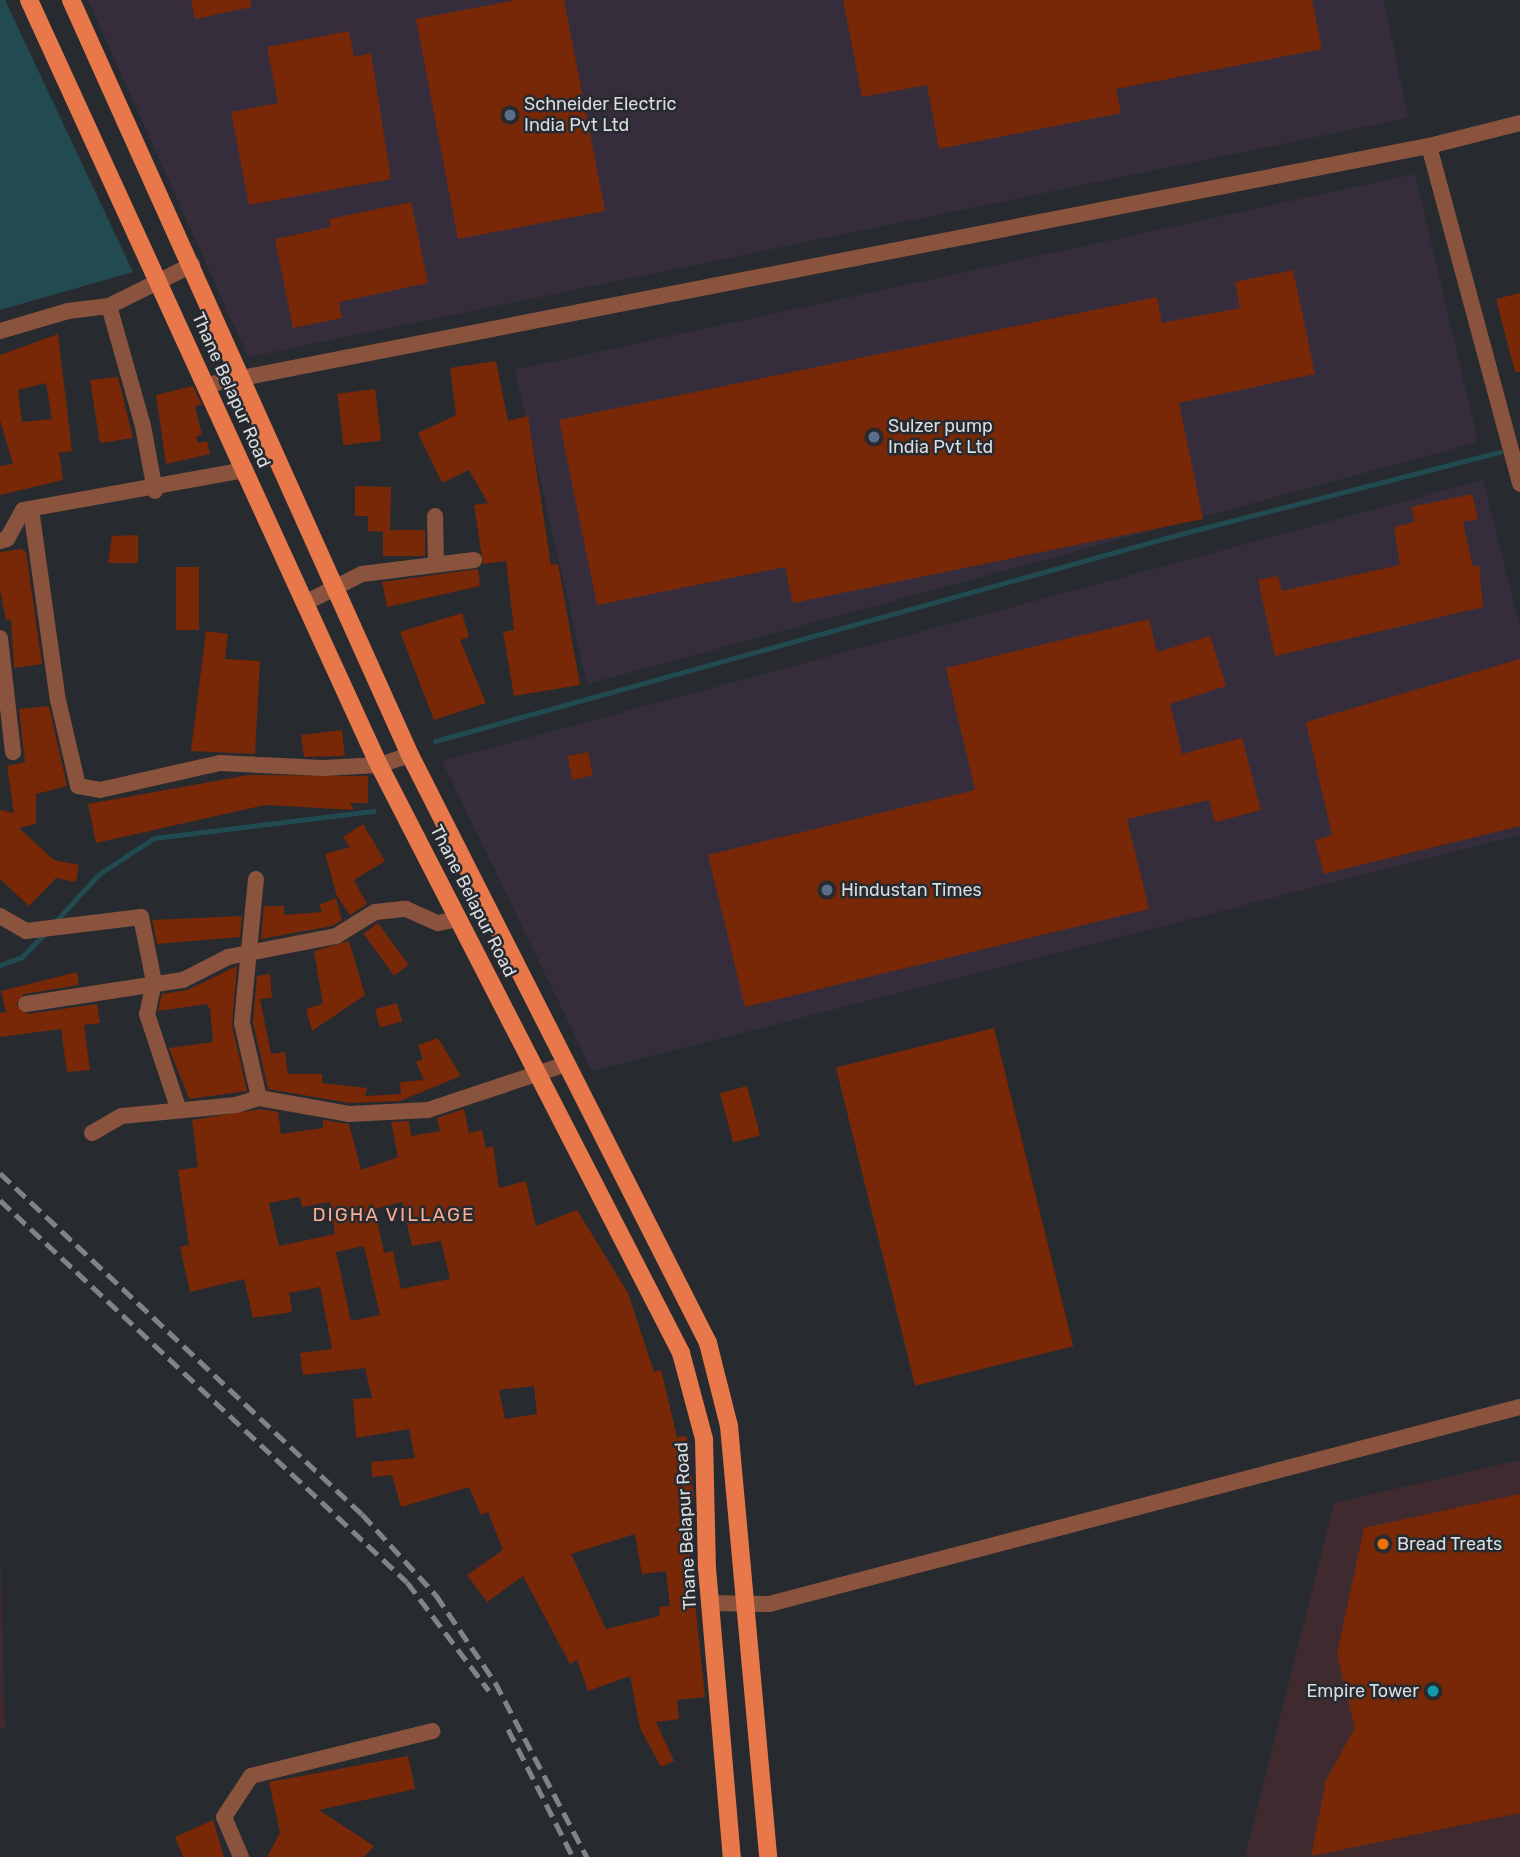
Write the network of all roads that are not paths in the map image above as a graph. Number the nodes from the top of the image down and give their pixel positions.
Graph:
1 (29, 0) edge
2 (71, 0) edge
3 (1520, 123) edge
4 (1429, 146) junction
5 (192, 265) junction
6 (159, 280) junction
7 (109, 306) junction
8 (0, 331) edge
9 (242, 378) junction
10 (206, 385) junction
11 (245, 470) junction
12 (1520, 484) edge
13 (155, 491) junction
14 (31, 509) junction
15 (435, 516) dead end
16 (0, 541) edge
17 (474, 560) dead end
18 (436, 564) junction
19 (335, 587) junction
20 (305, 603) junction
21 (0, 638) edge
22 (13, 752) dead end
23 (410, 755) junction
24 (379, 765) junction
25 (256, 879) dead end
26 (0, 916) edge
27 (458, 919) junction
28 (250, 951) junction
29 (154, 982) junction
30 (26, 1004) dead end
31 (566, 1064) junction
32 (536, 1071) junction
33 (260, 1098) junction
34 (178, 1108) junction
35 (92, 1133) dead end
36 (1520, 1407) edge
37 (745, 1601) junction
38 (710, 1603) junction
39 (433, 1731) dead end
40 (241, 1857) edge
41 (732, 1857) edge
42 (768, 1857) edge

1 - 6 main road, Thane Belapur Road
2 - 5 main road, Thane Belapur Road
3 - 4 street
4 - 9 street
4 - 12 street
5 - 6 street
5 - 9 main road, Thane Belapur Road
6 - 7 street
6 - 10 main road, Thane Belapur Road
7 - 8 street
7 - 13 street
9 - 10 street
9 - 19 main road, Thane Belapur Road
10 - 11 main road, Thane Belapur Road
11 - 13 street
11 - 20 main road, Thane Belapur Road
13 - 14 street
14 - 16 street
14 - 24 street
15 - 18 street
17 - 18 street
18 - 19 street
19 - 20 street
19 - 23 main road, Thane Belapur Road
20 - 24 main road, Thane Belapur Road
21 - 22 street
23 - 24 street
23 - 31 main road, Thane Belapur Road
24 - 27 main road, Thane Belapur Road
25 - 28 street
26 - 29 street
27 - 28 street
27 - 32 main road, Thane Belapur Road
28 - 29 street
28 - 33 street
29 - 30 street
29 - 34 street
31 - 32 street
31 - 37 main road, Thane Belapur Road
32 - 33 street
32 - 38 main road, Thane Belapur Road
33 - 34 street
34 - 35 street
36 - 37 street
37 - 38 street
37 - 42 main road, Thane Belapur Road
38 - 41 main road, Thane Belapur Road
39 - 40 street

